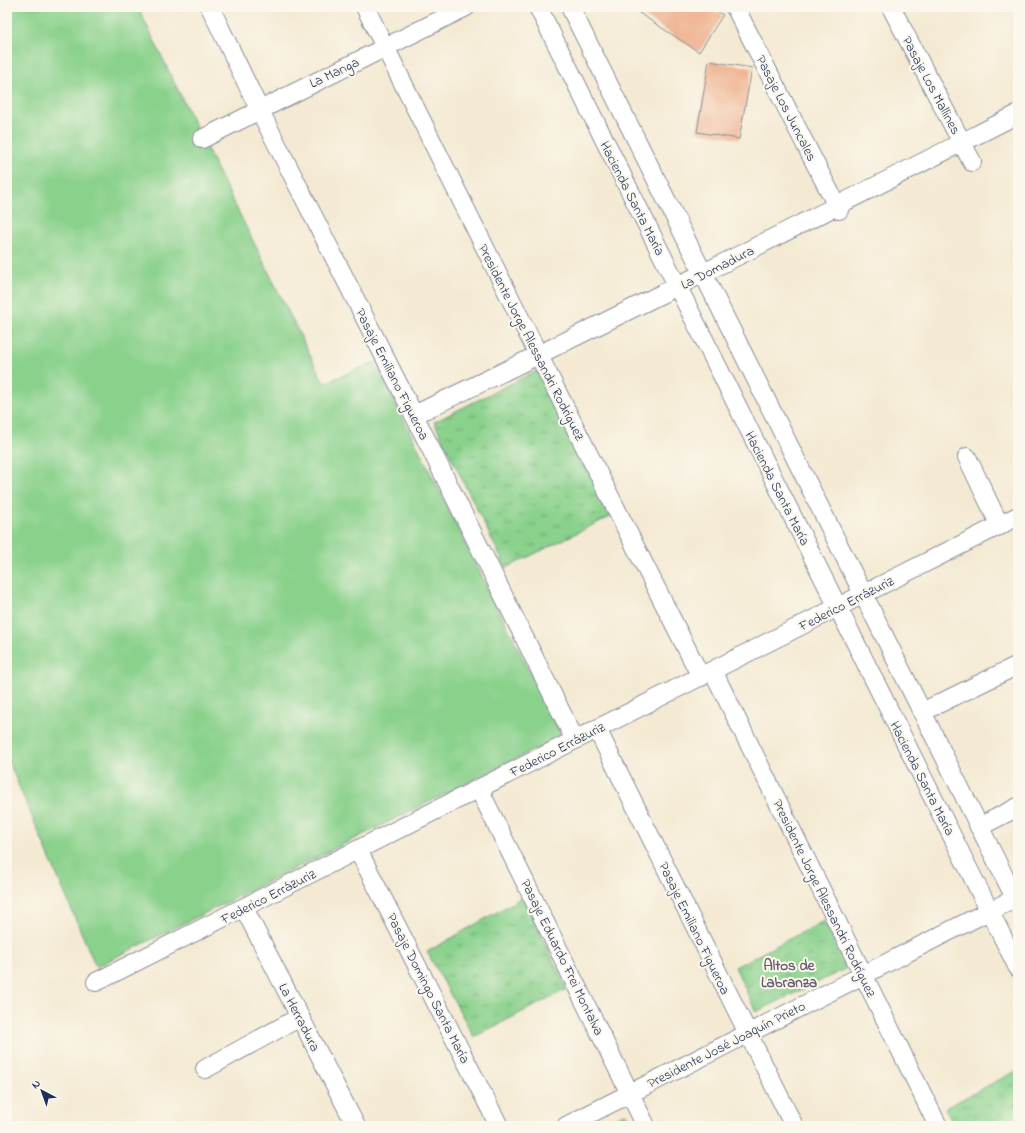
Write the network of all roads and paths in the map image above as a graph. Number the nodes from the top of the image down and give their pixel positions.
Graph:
1 (210, 7) edge
2 (365, 7) edge
3 (466, 7) edge
4 (538, 7) edge
5 (570, 7) edge
6 (734, 7) edge
7 (892, 7) edge
8 (385, 47) junction
9 (259, 109) junction
10 (1018, 114) edge
11 (202, 139) dead end
12 (962, 142) junction
13 (972, 162) dead end
14 (838, 208) junction
15 (703, 274) junction
16 (677, 287) junction
17 (538, 356) junction
18 (414, 415) junction
19 (967, 457) dead end
20 (1018, 516) edge
21 (1000, 526) junction
22 (863, 595) junction
23 (838, 607) junction
24 (1018, 665) edge
25 (707, 674) junction
26 (922, 712) junction
27 (597, 729) junction
28 (575, 740) junction
29 (479, 789) junction
30 (1018, 807) edge
31 (979, 827) junction
32 (358, 850) junction
33 (1017, 902) edge
34 (244, 908) junction
35 (989, 911) junction
36 (1018, 968) edge
37 (863, 975) junction
38 (96, 982) dead end
39 (300, 1017) junction
40 (748, 1033) junction
41 (205, 1069) dead end
42 (630, 1093) junction
43 (356, 1126) edge
44 (499, 1126) edge
45 (566, 1126) edge
46 (646, 1126) edge
47 (794, 1126) edge
48 (938, 1126) edge

1 - 9 street, Pasaje Emiliano Figueroa
2 - 8 street, Presidente Jorge Alessandri Rodríguez
3 - 8 street, La Manga
4 - 16 street, Hacienda Santa María
5 - 15 street, Hacienda Santa María
6 - 14 street, Pasaje Los Juncales
7 - 12 street, Pasaje Los Mallines
8 - 9 street, La Manga
8 - 17 street, Presidente Jorge Alessandri Rodríguez
9 - 11 street, La Manga
9 - 18 street, Pasaje Emiliano Figueroa
10 - 12 street, La Domadura
12 - 13 street, Pasaje Los Mallines
12 - 14 street, La Domadura
14 - 15 street, La Domadura
15 - 16 street, La Domadura
15 - 22 street, Hacienda Santa María
16 - 17 street, La Domadura
16 - 23 street, Hacienda Santa María
17 - 18 street, La Domadura
17 - 25 street, Presidente Jorge Alessandri Rodríguez
18 - 28 street, Pasaje Emiliano Figueroa
19 - 21 street
20 - 21 street, Federico Errázuriz
21 - 22 street, Federico Errázuriz
22 - 23 street, Federico Errázuriz
22 - 26 street, Hacienda Santa María
23 - 25 street, Federico Errázuriz
23 - 35 street, Hacienda Santa María
24 - 26 street
25 - 27 street, Federico Errázuriz
25 - 37 street, Presidente Jorge Alessandri Rodríguez
26 - 31 street, Hacienda Santa María
27 - 28 street, Federico Errázuriz
27 - 40 street, Pasaje Emiliano Figueroa
28 - 29 street, Federico Errázuriz
29 - 32 street, Federico Errázuriz
29 - 42 street, Pasaje Eduardo Frei Montalva
30 - 31 street
31 - 33 street, Hacienda Santa María
32 - 34 street, Federico Errázuriz
32 - 44 street, Pasaje Domingo Santa María
33 - 35 street, Presidente José Joaquín Prieto
34 - 38 street, Federico Errázuriz
34 - 39 street, La Herradura
35 - 36 street, Hacienda Santa María
35 - 37 street, Presidente José Joaquín Prieto
37 - 40 street, Presidente José Joaquín Prieto
37 - 48 street, Presidente Jorge Alessandri Rodríguez
39 - 41 street
39 - 43 street, La Herradura
40 - 42 street, Presidente José Joaquín Prieto
40 - 47 street, Pasaje Emiliano Figueroa
42 - 45 street, Presidente José Joaquín Prieto
42 - 46 street, Pasaje Eduardo Frei Montalva

